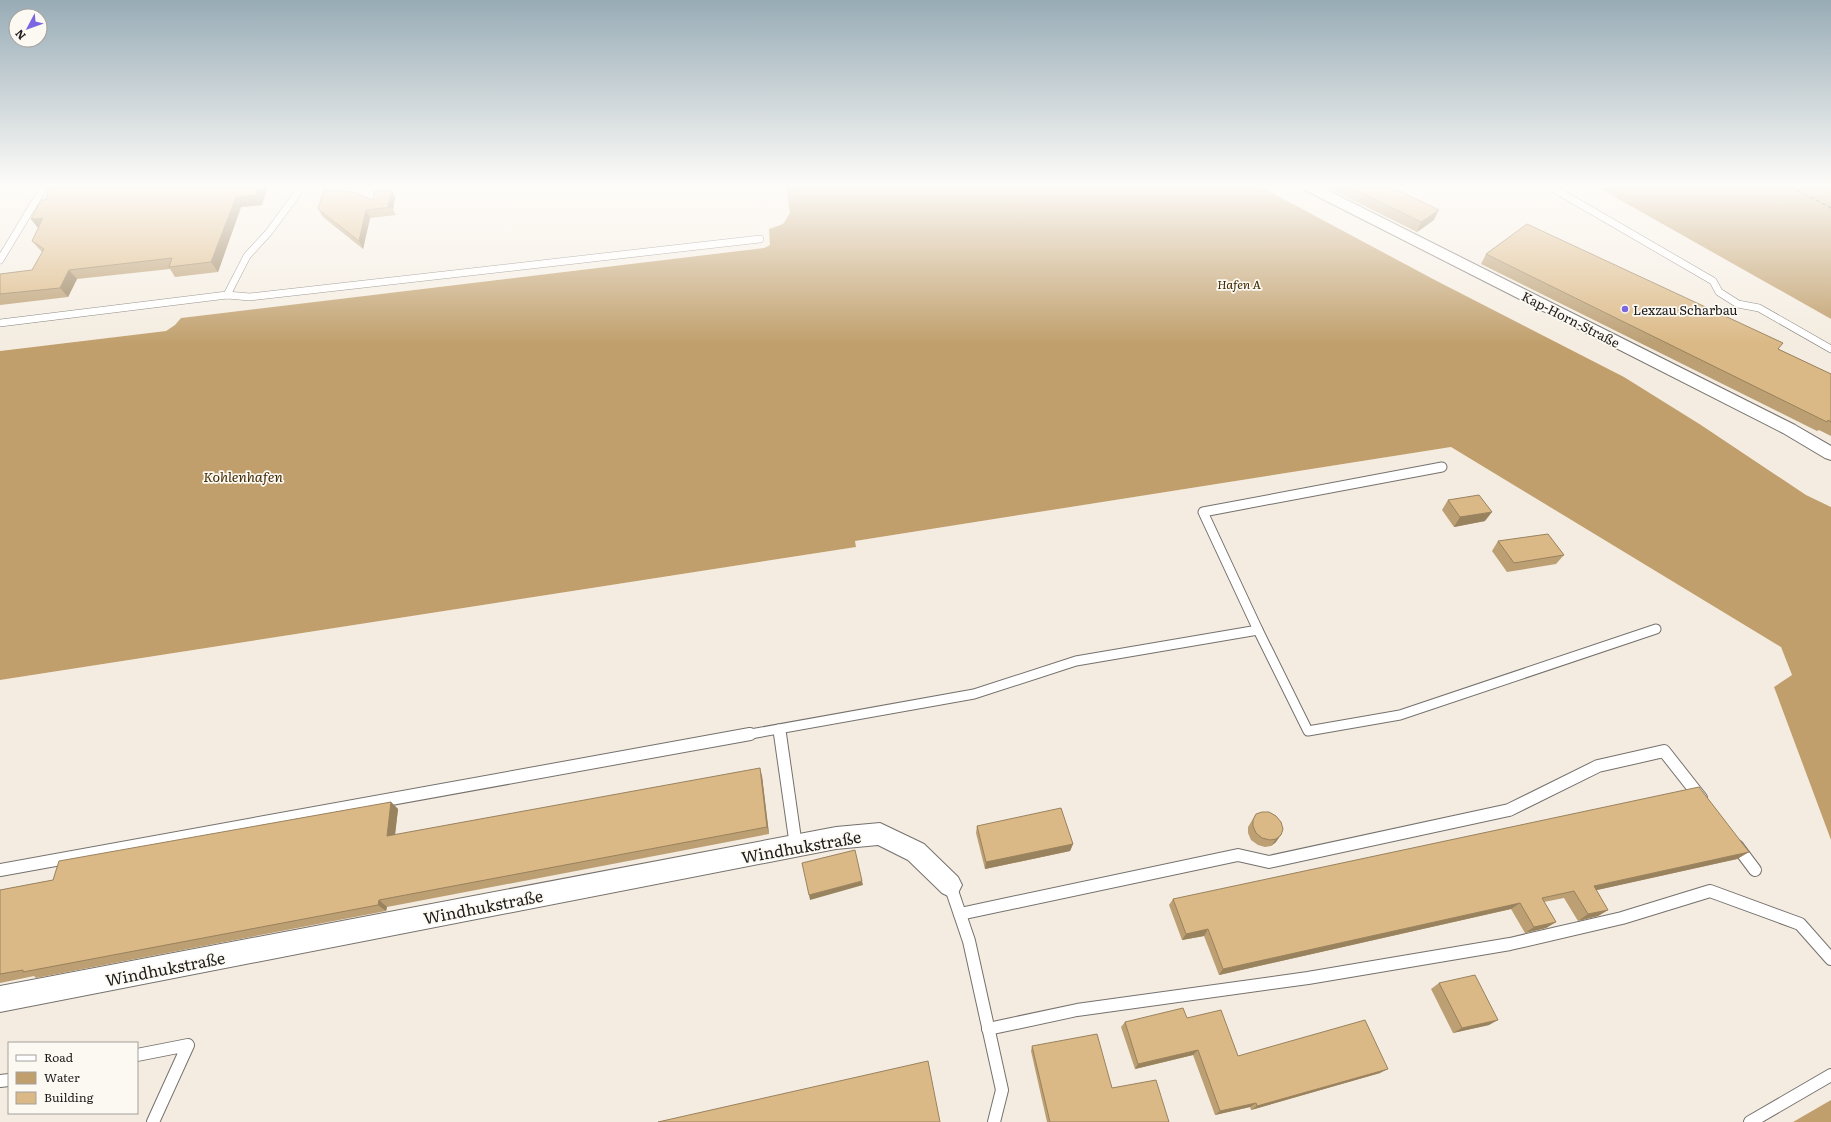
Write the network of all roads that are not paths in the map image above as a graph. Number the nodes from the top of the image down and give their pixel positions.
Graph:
1 (12, 239) edge
2 (262, 239) edge
3 (757, 239) edge
4 (1413, 239) edge
5 (1641, 239) edge
6 (0, 260) edge
7 (228, 294) junction
8 (0, 323) edge
9 (1831, 349) edge
10 (1831, 454) edge
11 (1442, 467) dead end
12 (1656, 629) dead end
13 (1258, 630) junction
14 (779, 729) junction
15 (1706, 804) edge
16 (1733, 840) edge
17 (796, 846) junction
18 (0, 870) edge
19 (1755, 870) dead end
20 (950, 885) joint
21 (960, 914) junction
22 (1831, 959) edge
23 (0, 999) edge
24 (988, 1029) junction
25 (138, 1055) edge
26 (1831, 1076) edge
27 (153, 1122) edge
28 (994, 1122) edge
29 (1750, 1122) edge

1 - 6 lane
2 - 7 lane
3 - 7 lane
4 - 10 street, Kap-Horn-Straße
5 - 9 lane
7 - 8 lane
11 - 13 lane
12 - 13 lane
13 - 14 lane
14 - 17 lane
14 - 18 lane
15 - 21 lane
16 - 19 lane
17 - 20 street, Windhukstraße
17 - 23 street, Windhukstraße
20 - 21 lane
21 - 24 lane
22 - 24 lane
24 - 28 lane
25 - 27 lane
26 - 29 lane

